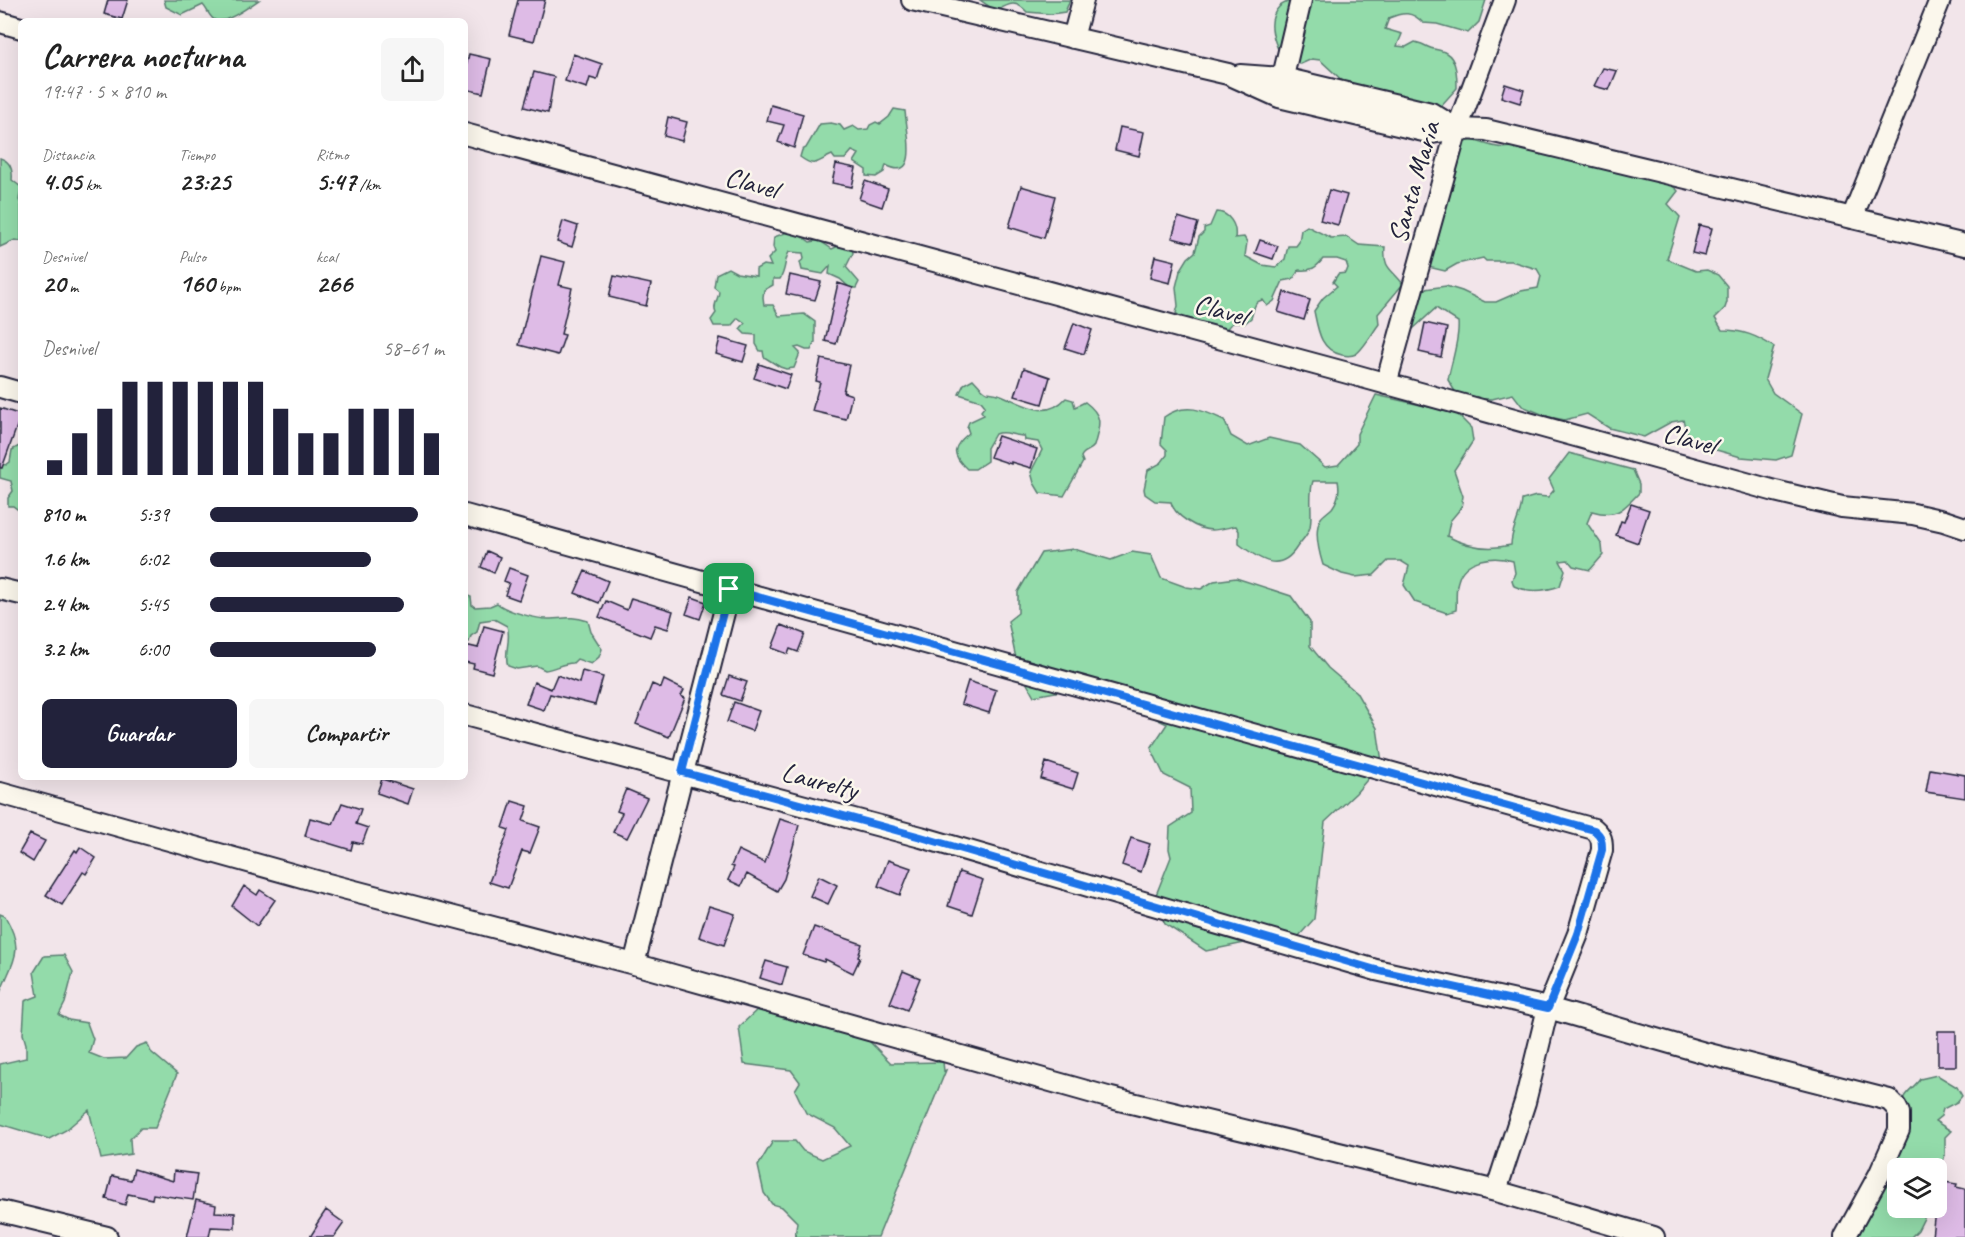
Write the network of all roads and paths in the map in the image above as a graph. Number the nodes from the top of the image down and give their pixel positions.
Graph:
1 (912, 0) edge
2 (1083, 0) edge
3 (1301, 0) edge
4 (1505, 0) edge
5 (1940, 0) edge
6 (0, 22) edge
7 (18, 27) edge
8 (1073, 38) junction
9 (1228, 74) junction
10 (1283, 78) junction
11 (1279, 98) junction
12 (1457, 129) junction
13 (468, 135) edge
14 (1852, 218) junction
15 (1965, 246) edge
16 (1386, 384) junction
17 (0, 387) edge
18 (18, 392) edge
19 (468, 516) edge
20 (1965, 528) edge
21 (0, 589) edge
22 (729, 589) junction
23 (18, 593) edge
24 (468, 716) edge
25 (682, 772) junction
26 (0, 793) edge
27 (634, 964) junction
28 (1548, 1008) junction
29 (1496, 1191) junction
30 (0, 1211) edge
31 (107, 1237) edge
32 (1654, 1237) edge
33 (1845, 1237) edge

1 - 8 street
2 - 8 street
3 - 10 street
4 - 12 street, Santa María
5 - 14 street
6 - 7 street
8 - 9 street
9 - 10 street
9 - 11 street
10 - 11 street
10 - 12 street
11 - 12 street
12 - 14 street
12 - 16 street, Santa María
13 - 16 street, Clavel
14 - 15 street
16 - 20 street, Clavel
17 - 18 street
19 - 22 street
21 - 23 street
22 - 25 street
22 - 28 street
24 - 25 street, Laurelty
25 - 27 street
25 - 28 street, Laurelty
26 - 27 street
27 - 29 street
28 - 29 street
28 - 33 street, Laurelty
29 - 32 street
30 - 31 street

